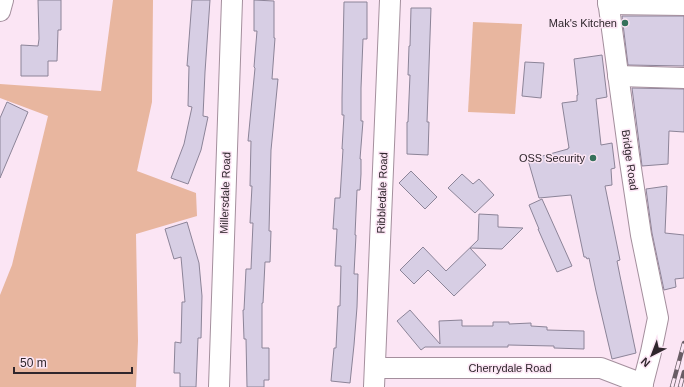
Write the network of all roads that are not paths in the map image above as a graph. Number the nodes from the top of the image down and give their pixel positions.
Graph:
1 (3, 0) edge
2 (232, 0) edge
3 (390, 0) edge
4 (608, 2) edge
5 (684, 5) edge
6 (0, 11) edge
7 (618, 76) junction
8 (684, 78) edge
9 (375, 378) edge
10 (642, 385) edge
11 (219, 387) edge

1 - 6 street
2 - 11 street, Millersdale Road
3 - 9 street, Ribbledale Road
4 - 5 street
4 - 7 street, Bridge Road
7 - 8 street
7 - 10 street, Bridge Road
9 - 10 street, Cherrydale Road

